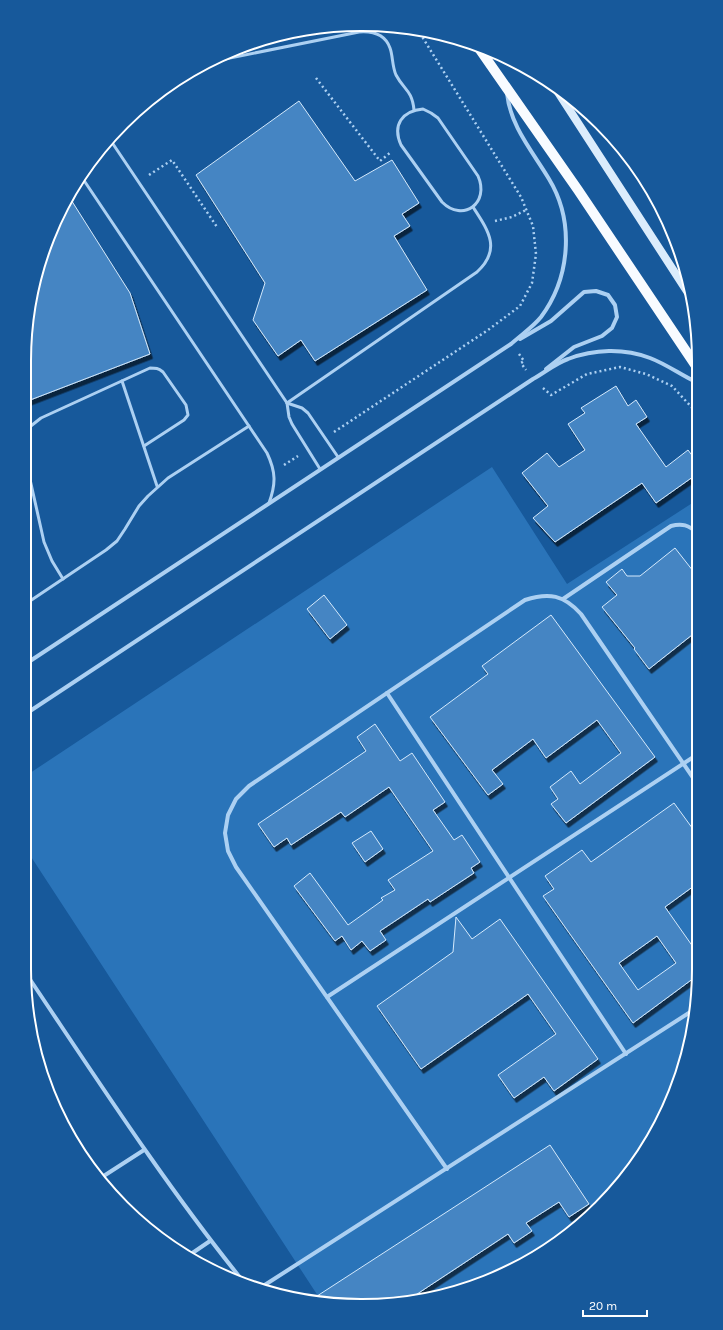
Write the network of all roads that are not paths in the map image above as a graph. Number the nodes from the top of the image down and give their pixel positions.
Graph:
1 (367, 31) edge
2 (370, 31) edge
3 (483, 54) edge
4 (230, 58) edge
5 (506, 89) junction
6 (562, 98) edge
7 (414, 110) junction
8 (113, 144) edge
9 (85, 181) edge
10 (473, 207) junction
11 (683, 286) edge
12 (511, 344) junction
13 (692, 360) edge
14 (533, 379) junction
15 (692, 380) edge
16 (122, 381) junction
17 (287, 402) junction
18 (31, 426) edge
19 (249, 426) junction
20 (144, 446) junction
21 (338, 457) junction
22 (320, 469) junction
23 (31, 484) edge
24 (157, 486) junction
25 (269, 503) junction
26 (692, 528) edge
27 (63, 579) junction
28 (563, 599) junction
29 (31, 600) edge
30 (31, 660) edge
31 (386, 693) junction
32 (31, 710) edge
33 (692, 758) edge
34 (683, 764) junction
35 (692, 777) edge
36 (509, 877) junction
37 (32, 982) edge
38 (327, 998) junction
39 (689, 1013) edge
40 (626, 1054) junction
41 (144, 1150) junction
42 (447, 1169) junction
43 (104, 1176) edge
44 (210, 1241) junction
45 (193, 1253) edge
46 (238, 1275) edge
47 (266, 1284) edge

1 - 4 lane
2 - 7 lane
3 - 5 main road
5 - 12 street
5 - 13 main road
6 - 11 main road
7 - 10 lane
7 - 10 lane
8 - 17 lane
9 - 19 lane
10 - 17 lane
12 - 14 street
12 - 21 street
14 - 15 street
14 - 32 street
16 - 18 lane
16 - 20 lane
16 - 20 lane
17 - 21 lane
17 - 22 lane
19 - 24 lane
19 - 25 lane
20 - 24 lane
21 - 22 street
22 - 25 street
23 - 27 lane
24 - 27 lane
25 - 30 street
26 - 28 street
27 - 29 lane
28 - 31 street
28 - 34 street
31 - 36 street
31 - 38 street
33 - 34 street
34 - 35 street
34 - 36 street
36 - 38 street
36 - 40 street
37 - 41 street
38 - 42 street
39 - 40 street
40 - 42 street
41 - 43 street
41 - 44 street
42 - 47 street
44 - 45 street
44 - 46 street

